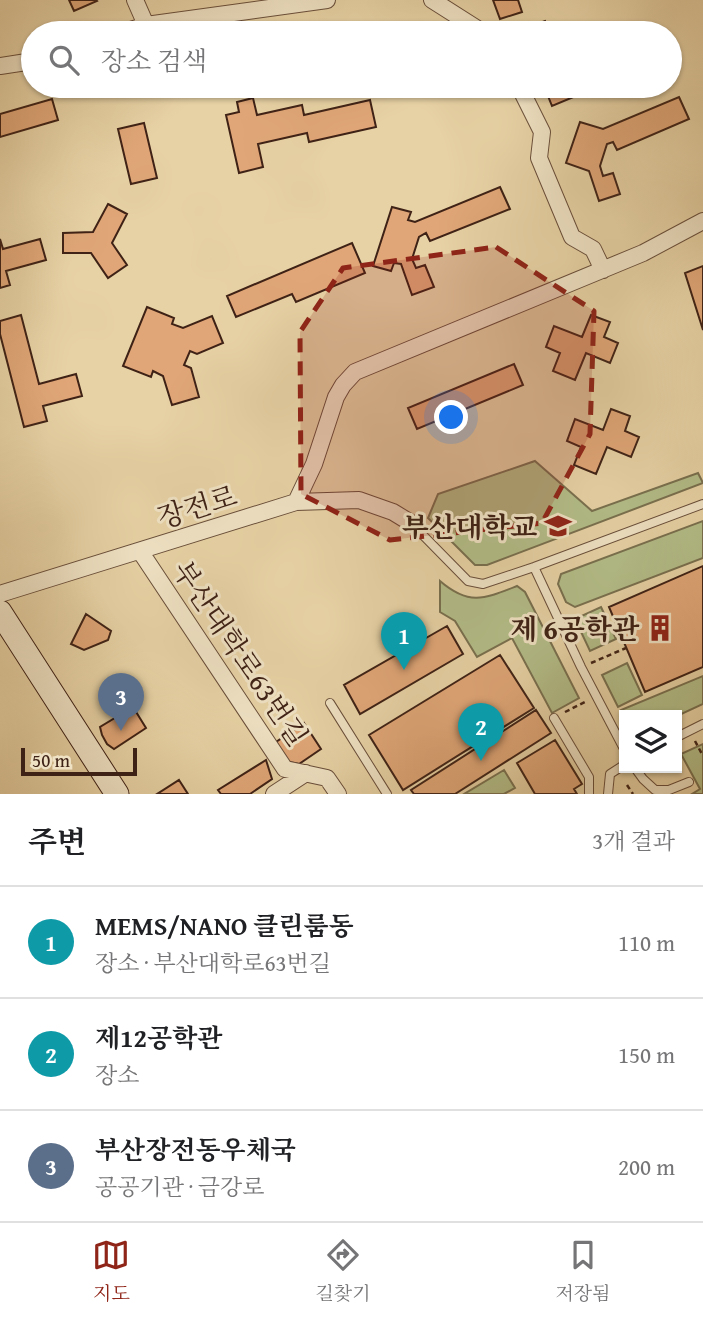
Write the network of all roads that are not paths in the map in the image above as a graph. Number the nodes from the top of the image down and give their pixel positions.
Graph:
1 (135, 0) edge
2 (327, 0) edge
3 (432, 0) edge
4 (144, 21) edge
5 (175, 21) edge
6 (465, 21) edge
7 (21, 63) edge
8 (0, 66) edge
9 (525, 98) edge
10 (703, 220) edge
11 (603, 270) junction
12 (296, 502) junction
13 (703, 504) edge
14 (411, 523) joint
15 (140, 551) junction
16 (534, 567) junction
17 (0, 594) edge
18 (0, 612) edge
19 (330, 704) dead end
20 (554, 718) road end
21 (703, 723) edge
22 (682, 734) edge
23 (619, 740) edge
24 (619, 768) edge
25 (306, 773) junction
26 (639, 773) edge
27 (689, 782) dead end
28 (117, 794) edge
29 (274, 794) edge
30 (338, 794) edge
31 (387, 794) edge
32 (589, 794) edge
33 (608, 794) edge

1 - 4 street
2 - 5 street
3 - 6 street
7 - 8 street
9 - 11 street
10 - 11 street
11 - 12 street
12 - 14 street, 장전로
12 - 15 street, 장전로
13 - 16 lane
14 - 16 lane
15 - 17 street, 장전로
15 - 25 street, 부산대학로63번길
16 - 23 lane
18 - 28 street
19 - 31 lane
20 - 32 lane
21 - 22 lane
24 - 33 lane
25 - 29 street
25 - 30 street, 부산대학로63번길
26 - 27 lane

